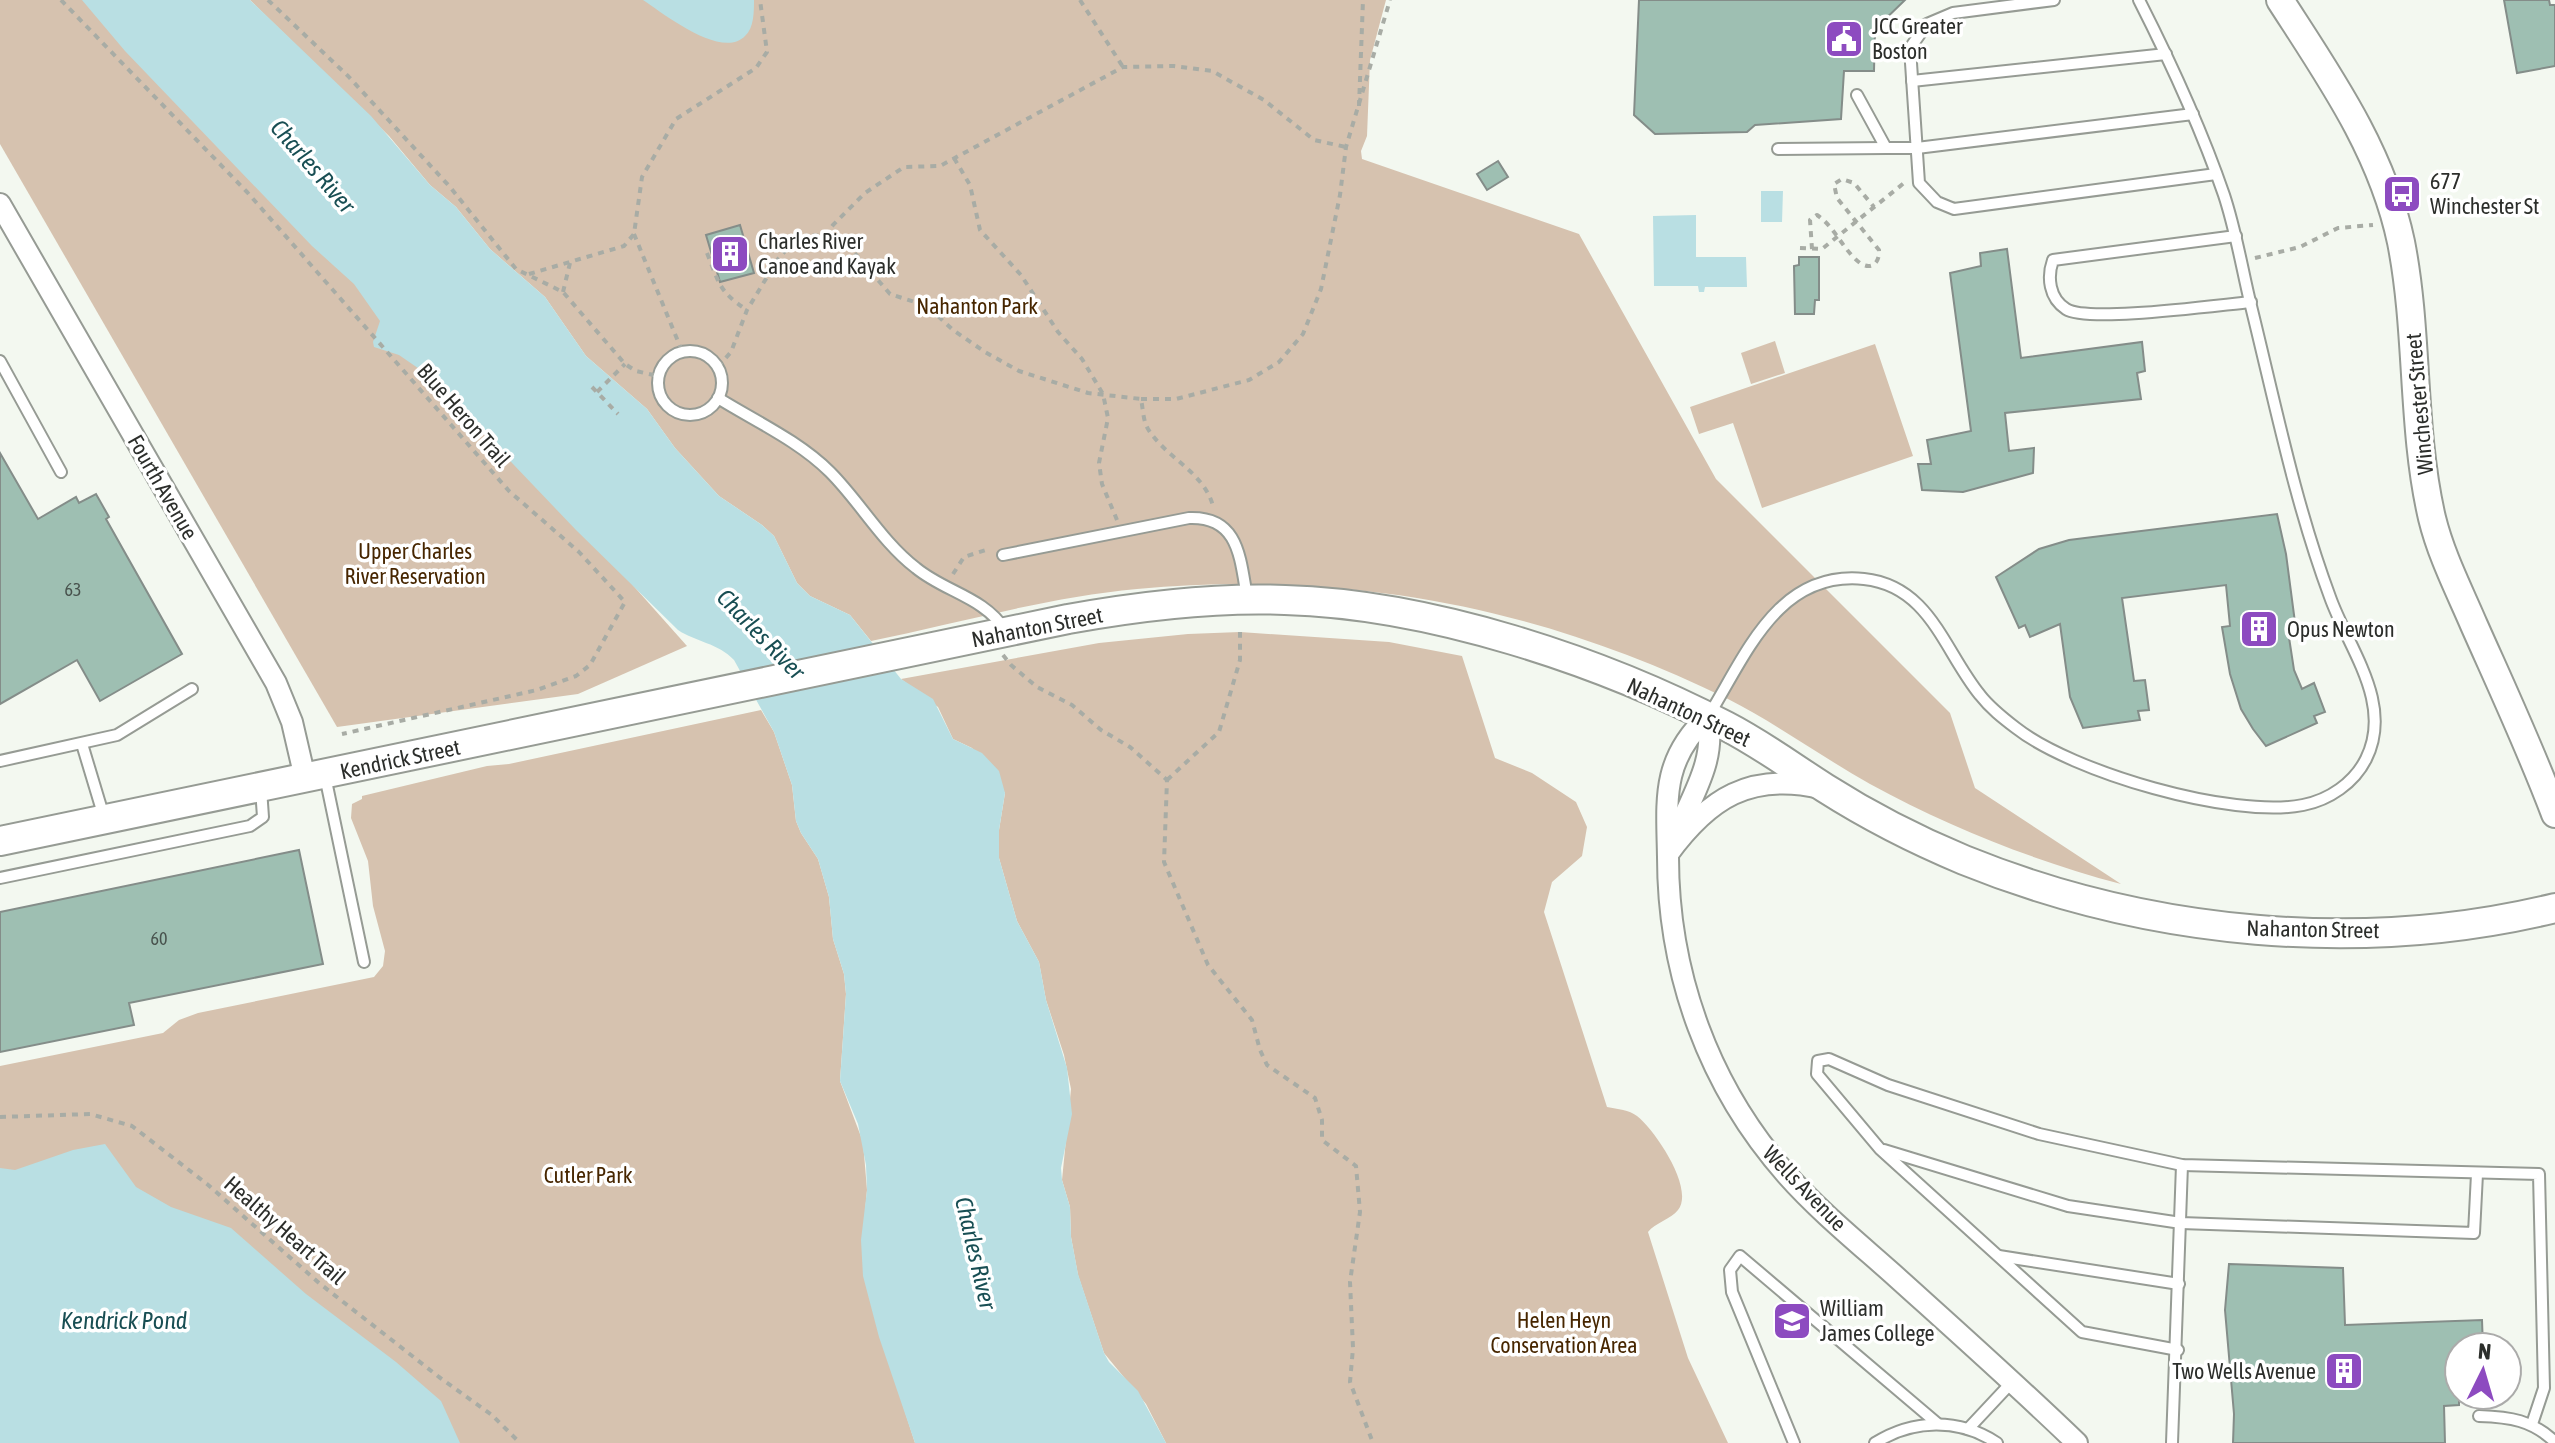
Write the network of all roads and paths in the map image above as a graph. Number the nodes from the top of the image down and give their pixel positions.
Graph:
1 (61, 0) edge
2 (268, 0) edge
3 (760, 0) edge
4 (1080, 0) edge
5 (1363, 0) edge
6 (1390, 0) edge
7 (2054, 0) edge
8 (2139, 0) edge
9 (2280, 0) edge
10 (2166, 54) junction
11 (1123, 67) junction
12 (1912, 81) junction
13 (1857, 95) dead end
14 (1358, 112) junction
15 (2193, 114) junction
16 (1346, 147) junction
17 (1886, 148) junction
18 (1917, 148) junction
19 (1778, 149) dead end
20 (954, 158) junction
21 (1919, 173) junction
22 (2216, 174) junction
23 (0, 204) edge
24 (1874, 207) junction
25 (1856, 221) junction
26 (2396, 222) junction
27 (634, 234) junction
28 (825, 236) junction
29 (1838, 236) junction
30 (2236, 236) junction
31 (1800, 248) dead end
32 (1812, 249) junction
33 (707, 253) dead end
34 (2241, 261) junction
35 (570, 263) junction
36 (527, 275) junction
37 (563, 292) junction
38 (2251, 302) junction
39 (747, 310) junction
40 (682, 351) junction
41 (0, 361) edge
42 (625, 364) junction
43 (718, 367) junction
44 (658, 376) junction
45 (592, 387) dead end
46 (597, 392) junction
47 (1103, 394) junction
48 (718, 398) junction
49 (1141, 399) junction
50 (618, 414) dead end
51 (61, 472) dead end
52 (1214, 520) junction
53 (1121, 531) junction
54 (1003, 555) joint
55 (947, 587) junction
56 (1247, 599) junction
57 (1240, 632) dead end
58 (998, 634) junction
59 (799, 677) joint
60 (192, 689) dead end
61 (1707, 717) junction
62 (342, 734) dead end
63 (82, 744) junction
64 (0, 761) edge
65 (315, 776) junction
66 (1167, 780) junction
67 (260, 787) junction
68 (1827, 789) junction
69 (2555, 814) edge
70 (104, 819) junction
71 (0, 841) edge
72 (1668, 854) junction
73 (0, 878) edge
74 (2555, 908) edge
75 (364, 962) dead end
76 (0, 1117) edge
77 (1880, 1149) junction
78 (2182, 1165) junction
79 (2477, 1174) junction
80 (2181, 1223) junction
81 (1998, 1256) junction
82 (2179, 1284) junction
83 (2178, 1350) junction
84 (2012, 1382) junction
85 (2479, 1416) dead end
86 (1938, 1424) junction
87 (2532, 1424) junction
88 (1968, 1429) junction
89 (2555, 1442) edge
90 (520, 1443) edge
91 (1373, 1443) edge
92 (1794, 1443) edge
93 (1875, 1443) edge
94 (1997, 1443) edge
95 (2077, 1443) edge
96 (2172, 1443) edge

1 - 62 path, Blue Heron Trail
2 - 36 path
3 - 27 path
4 - 11 path
5 - 14 path
6 - 14 path
7 - 12 lane
8 - 10 lane
9 - 26 street, Winchester Street
10 - 12 lane
10 - 15 lane
11 - 16 path
11 - 20 path
12 - 18 lane
13 - 17 lane
14 - 16 path
15 - 18 lane
15 - 22 lane
16 - 49 path
17 - 18 lane
17 - 19 lane
18 - 21 lane
20 - 28 path
20 - 47 path
21 - 22 lane
21 - 24 path
22 - 30 lane
23 - 65 street, Fourth Avenue
24 - 25 path
24 - 25 path
25 - 29 path
25 - 29 path
26 - 34 path
26 - 69 street, Winchester Street
27 - 35 path
27 - 40 path
28 - 39 path
28 - 47 path
29 - 32 path
29 - 32 path
30 - 34 lane
30 - 38 lane
31 - 32 path
33 - 39 path
34 - 38 lane
35 - 36 path
35 - 37 path
36 - 37 path
37 - 42 path
38 - 61 lane
39 - 43 path
40 - 43 lane
40 - 44 lane
41 - 51 lane
42 - 44 path
42 - 46 path
43 - 48 lane
44 - 48 lane
45 - 46 path
46 - 50 path
47 - 49 path
47 - 53 path
48 - 55 lane
49 - 52 path
52 - 53 lane
52 - 56 lane
53 - 54 lane
54 - 55 path
55 - 58 lane
56 - 58 main road, Nahanton Street
56 - 61 main road, Nahanton Street
57 - 66 path
58 - 59 main road, Nahanton Street
58 - 66 path
59 - 65 main road, Kendrick Street
60 - 63 lane
61 - 68 main road, Nahanton Street
61 - 72 street, Wells Avenue
61 - 72 street, Wells Avenue
63 - 64 lane
63 - 70 lane
65 - 67 main road, Kendrick Street
65 - 75 lane
66 - 91 path
67 - 70 main road, Kendrick Street
67 - 73 lane
68 - 72 street
68 - 74 main road, Nahanton Street
70 - 71 main road, Kendrick Street
72 - 84 street, Wells Avenue
76 - 90 path, Healthy Heart Trail
77 - 78 lane
77 - 80 lane
77 - 81 lane
78 - 79 lane
78 - 80 lane
79 - 80 lane
79 - 87 lane
80 - 82 lane
81 - 82 lane
81 - 83 lane
82 - 83 lane
83 - 96 lane
84 - 88 lane
84 - 95 street, Wells Avenue
85 - 87 lane
86 - 88 lane
86 - 92 lane
86 - 93 lane
87 - 89 lane
88 - 94 lane

